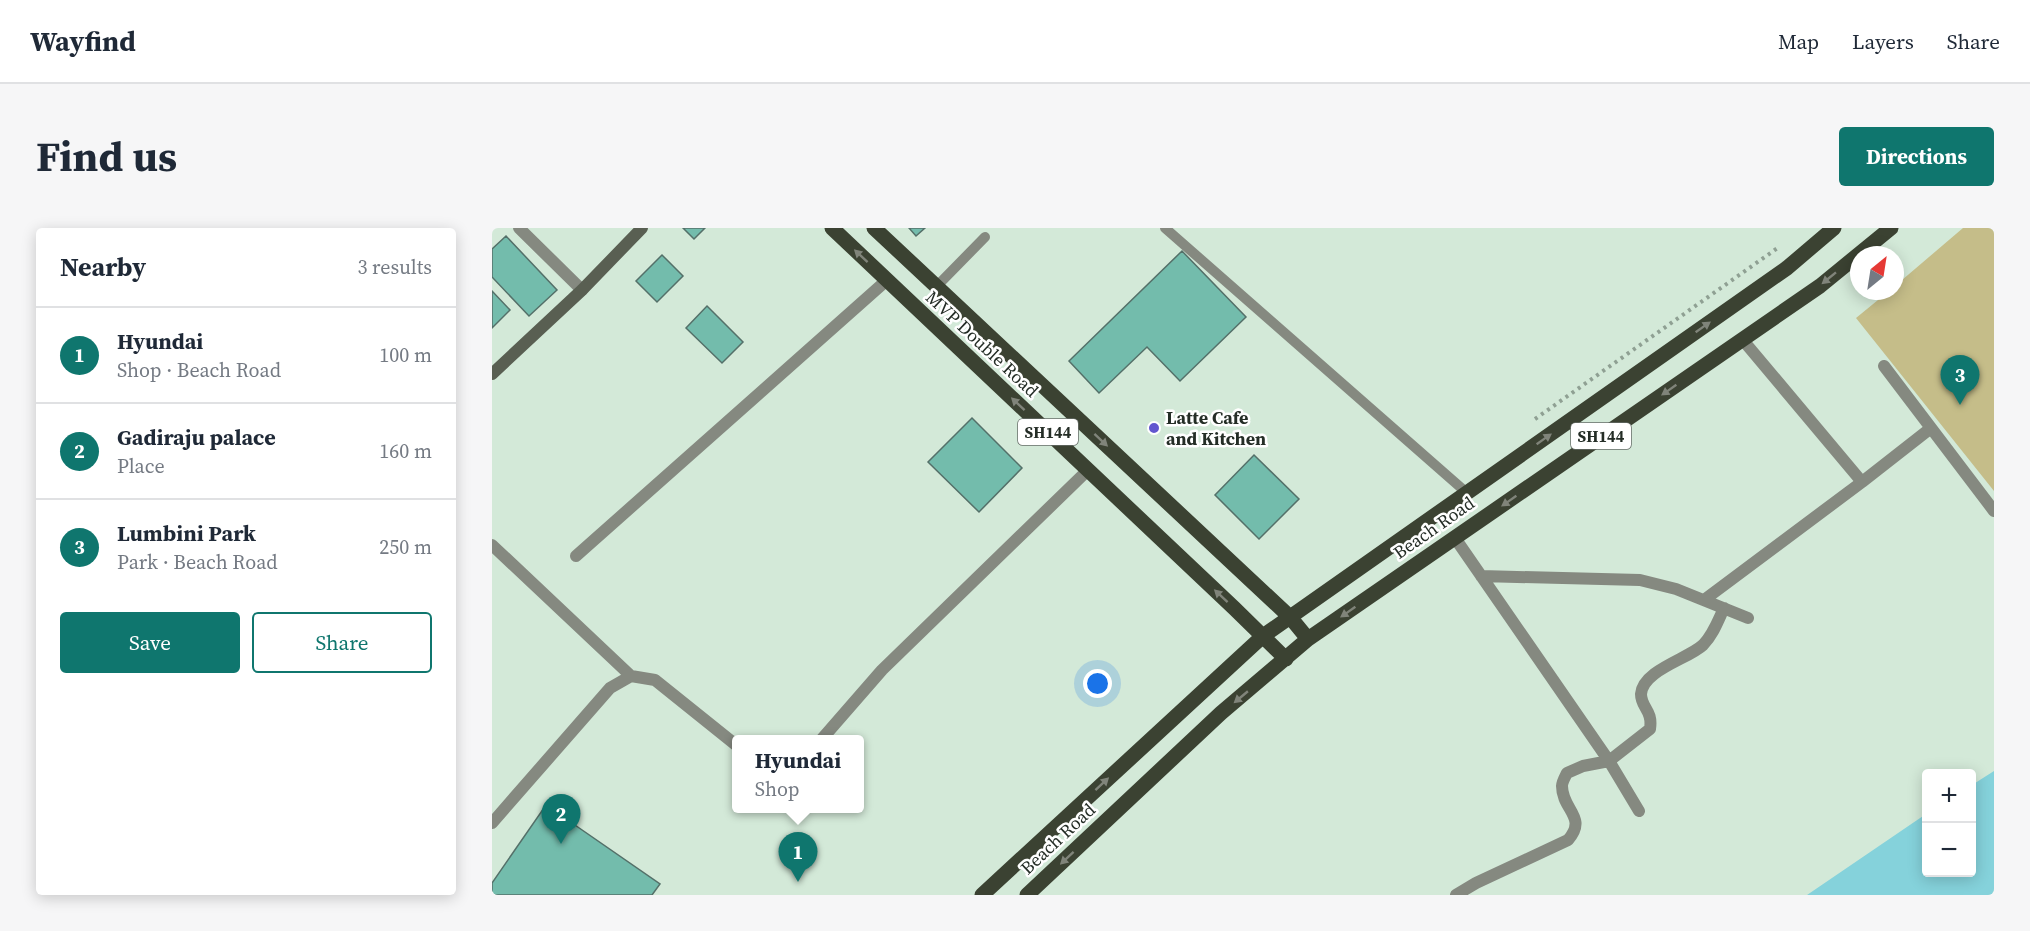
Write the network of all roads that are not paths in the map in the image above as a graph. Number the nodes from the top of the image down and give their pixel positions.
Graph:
1 (519, 228) edge
2 (642, 228) edge
3 (832, 228) edge
4 (874, 228) edge
5 (1166, 228) edge
6 (1834, 228) edge
7 (1891, 228) edge
8 (986, 237) dead end
9 (887, 280) junction
10 (937, 286) junction
11 (582, 290) junction
12 (1742, 339) junction
13 (1884, 366) dead end
14 (492, 374) edge
15 (1931, 428) junction
16 (1088, 470) junction
17 (1862, 482) junction
18 (1467, 493) junction
19 (1994, 511) edge
20 (1455, 538) junction
21 (492, 545) edge
22 (576, 556) dead end
23 (1481, 576) junction
24 (1704, 600) junction
25 (1724, 608) junction
26 (1290, 617) junction
27 (1748, 618) dead end
28 (1263, 636) junction
29 (1308, 639) junction
30 (1286, 659) junction
31 (631, 676) junction
32 (825, 735) edge
33 (732, 742) edge
34 (1609, 760) junction
35 (1639, 811) dead end
36 (492, 823) edge
37 (982, 895) edge
38 (1027, 895) edge
39 (1456, 895) edge

1 - 11 street
2 - 11 street
9 -> 3 main road, MVP Double Road / SH144
4 - 10 main road, MVP Double Road / SH144
5 - 18 lane
18 -> 6 main road, Beach Road / SH144
7 -> 12 main road, Beach Road / SH144
8 - 10 lane
16 -> 9 main road, MVP Double Road / SH144
9 - 22 street
10 -> 26 main road, MVP Double Road / SH144
11 - 14 street
12 - 17 street
12 -> 20 main road, Beach Road / SH144
13 - 15 street
15 - 17 street
15 - 19 street
28 -> 16 main road, MVP Double Road / SH144
16 - 32 street
17 - 24 street
18 - 26 main road, Beach Road / SH144
20 - 23 street
20 -> 29 main road, Beach Road / SH144
21 - 31 street
23 - 24 street
23 - 34 street
24 - 25 street
25 - 27 street
25 - 34 street
26 - 28 main road, Beach Road / SH144
26 - 29 main road, SH144
28 - 30 main road, SH144
37 -> 28 main road, Beach Road
29 - 30 main road, Beach Road / SH144
30 -> 38 main road, Beach Road
31 - 33 street
31 - 36 street
34 - 35 street
34 - 39 street

